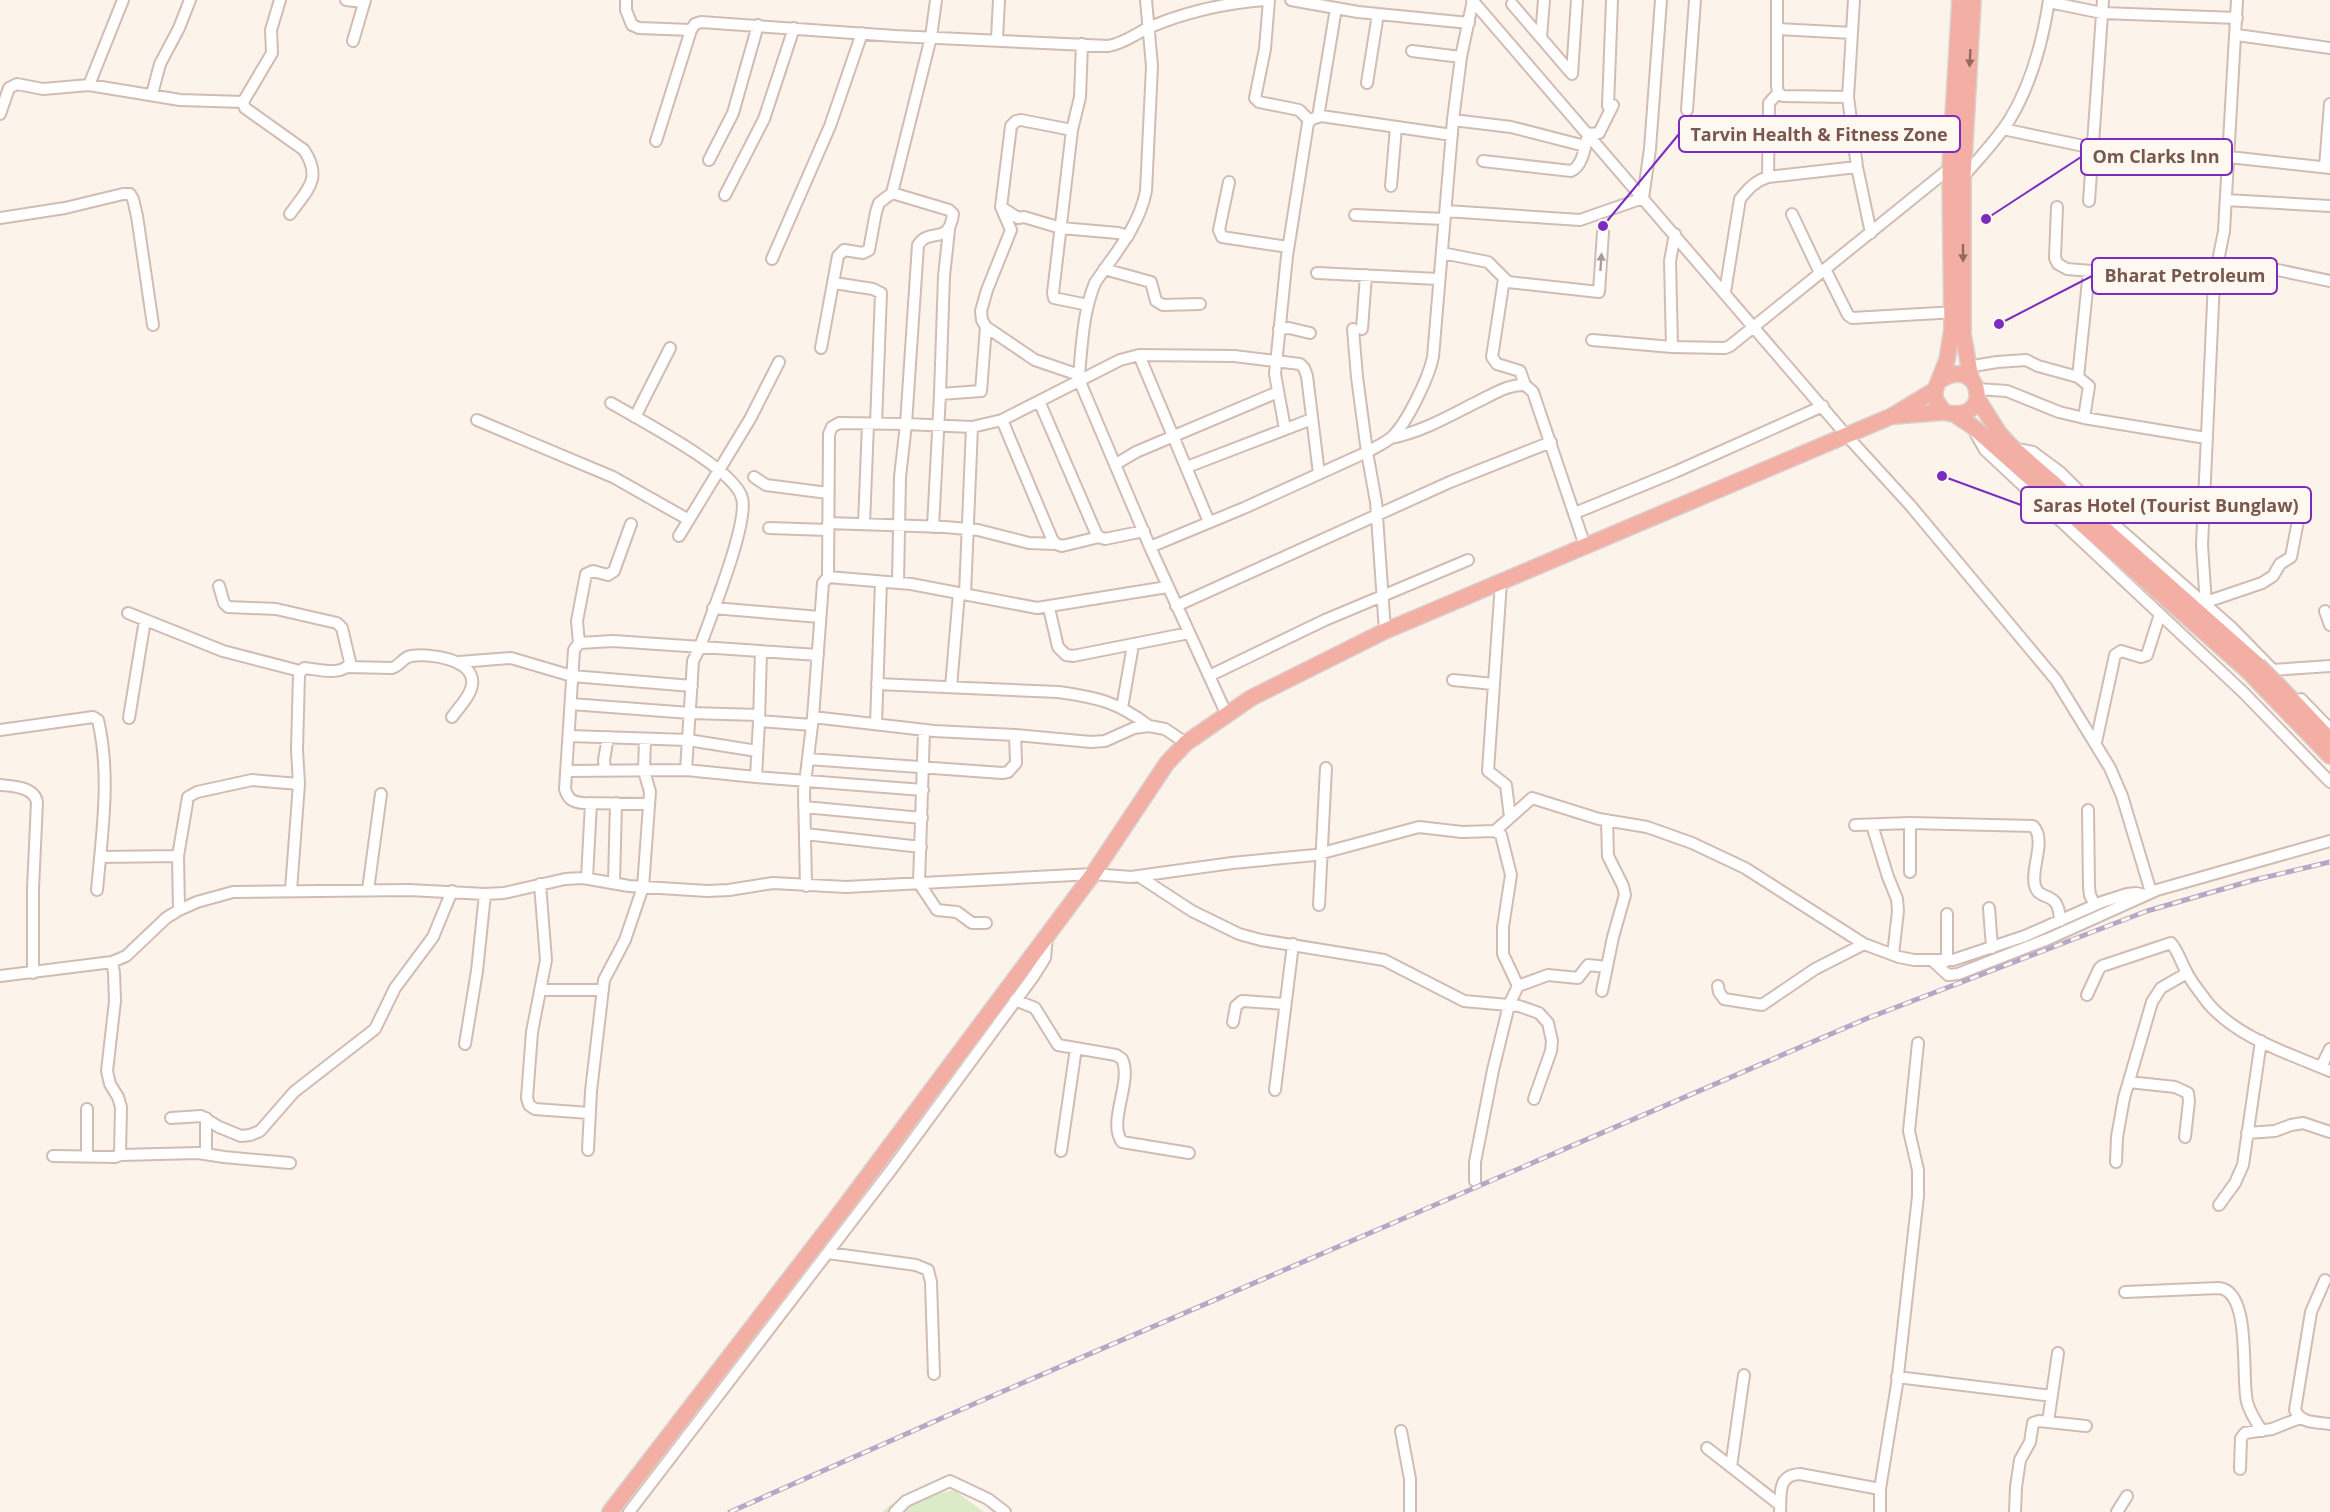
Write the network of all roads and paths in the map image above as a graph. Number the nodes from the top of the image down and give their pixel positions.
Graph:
1 (123, 0) edge
2 (190, 0) edge
3 (280, 0) edge
4 (346, 0) edge
5 (626, 0) edge
6 (936, 0) edge
7 (999, 0) edge
8 (1146, 0) edge
9 (1264, 0) edge
10 (1269, 0) edge
11 (1291, 0) edge
12 (1360, 0) edge
13 (1472, 0) edge
14 (1544, 0) edge
15 (1577, 0) edge
16 (1612, 0) edge
17 (1661, 0) edge
18 (1695, 0) edge
19 (1777, 0) edge
20 (1854, 0) edge
21 (1960, 0) edge
22 (1973, 0) edge
23 (2103, 0) edge
24 (2238, 0) edge
25 (364, 1) edge
26 (2049, 1) edge
27 (1236, 2) edge
28 (1512, 4) dead end
29 (1336, 8) junction
30 (1358, 12) junction
31 (2102, 13) junction
32 (1378, 14) junction
33 (2237, 18) junction
34 (1468, 23) junction
35 (758, 25) junction
36 (794, 28) junction
37 (1149, 28) junction
38 (1777, 29) junction
39 (691, 30) junction
40 (862, 33) junction
41 (1852, 33) junction
42 (2236, 35) junction
43 (931, 37) junction
44 (1541, 38) junction
45 (997, 39) junction
46 (353, 41) dead end
47 (1082, 44) junction
48 (2330, 48) edge
49 (1412, 51) dead end
50 (1461, 57) junction
51 (1367, 83) dead end
52 (89, 85) junction
53 (1779, 93) junction
54 (152, 94) junction
55 (1848, 97) junction
56 (243, 102) junction
57 (2330, 104) edge
58 (1687, 110) dead end
59 (0, 114) edge
60 (1314, 119) junction
61 (1453, 120) junction
62 (1396, 127) junction
63 (2003, 129) junction
64 (1072, 130) junction
65 (1588, 134) junction
66 (1452, 135) junction
67 (656, 141) dead end
68 (1585, 146) junction
69 (2093, 148) junction
70 (2229, 157) junction
71 (709, 160) dead end
72 (1483, 160) dead end
73 (1857, 167) junction
74 (2327, 168) edge
75 (1956, 173) junction
76 (1768, 177) junction
77 (1229, 182) dead end
78 (1391, 186) dead end
79 (892, 193) junction
80 (725, 195) dead end
81 (1643, 198) junction
82 (2226, 200) junction
83 (2089, 201) dead end
84 (2330, 206) edge
85 (1001, 207) junction
86 (2057, 207) dead end
87 (290, 214) dead end
88 (1792, 214) dead end
89 (1355, 215) dead end
90 (1445, 215) junction
91 (0, 218) edge
92 (1018, 218) junction
93 (1061, 228) junction
94 (949, 230) junction
95 (1011, 230) junction
96 (1603, 232) dead end
97 (1871, 233) junction
98 (1675, 234) junction
99 (1128, 237) junction
100 (1288, 247) junction
101 (1442, 253) junction
102 (772, 259) dead end
103 (2217, 264) junction
104 (1104, 269) junction
105 (1822, 271) junction
106 (2089, 271) junction
107 (1317, 273) dead end
108 (1366, 275) junction
109 (1438, 279) junction
110 (1504, 279) junction
111 (2214, 281) junction
112 (2330, 281) edge
113 (834, 283) junction
114 (1725, 292) junction
115 (1200, 304) dead end
116 (1088, 305) junction
117 (1957, 312) junction
118 (153, 325) dead end
119 (1754, 326) junction
120 (986, 327) junction
121 (1279, 329) junction
122 (1310, 333) dead end
123 (1592, 340) dead end
124 (1672, 347) junction
125 (670, 348) dead end
126 (820, 348) dead end
127 (1139, 355) junction
128 (1276, 360) junction
129 (779, 362) dead end
130 (2078, 377) junction
131 (1080, 379) junction
132 (1973, 383) junction
133 (1525, 385) junction
134 (1937, 385) junction
135 (1278, 392) junction
136 (940, 394) junction
137 (1039, 401) junction
138 (611, 403) dead end
139 (1823, 406) junction
140 (1950, 414) junction
141 (1892, 416) junction
142 (635, 417) junction
143 (2084, 418) junction
144 (1312, 419) junction
145 (477, 420) dead end
146 (1002, 420) junction
147 (872, 424) junction
148 (906, 424) junction
149 (939, 426) junction
150 (1972, 426) junction
151 (972, 427) junction
152 (1285, 429) junction
153 (1174, 436) junction
154 (1847, 436) junction
155 (1391, 438) junction
156 (2206, 438) junction
157 (1551, 442) junction
158 (2012, 447) junction
159 (1367, 452) junction
160 (1116, 464) junction
161 (1186, 467) junction
162 (720, 470) junction
163 (1318, 474) junction
164 (754, 477) dead end
165 (828, 493) junction
166 (1575, 513) junction
167 (2203, 513) junction
168 (1377, 515) junction
169 (689, 520) junction
170 (1209, 522) junction
171 (631, 524) dead end
172 (864, 524) junction
173 (899, 525) junction
174 (828, 526) junction
175 (933, 527) junction
176 (769, 528) dead end
177 (968, 530) junction
178 (1144, 531) junction
179 (679, 536) dead end
180 (1100, 537) junction
181 (1056, 544) junction
182 (1586, 546) junction
183 (1150, 547) junction
184 (1468, 560) dead end
185 (828, 577) junction
186 (881, 582) junction
187 (1501, 582) junction
188 (898, 583) junction
189 (219, 586) dead end
190 (1167, 587) junction
191 (962, 594) junction
192 (1383, 594) junction
193 (2206, 603) junction
194 (1176, 606) junction
195 (714, 608) junction
196 (1049, 608) junction
197 (2325, 611) dead end
198 (128, 613) dead end
199 (2160, 614) junction
200 (820, 617) junction
201 (145, 620) junction
202 (2330, 625) edge
203 (1385, 631) junction
204 (1188, 633) junction
205 (579, 643) junction
206 (1133, 645) junction
207 (700, 647) junction
208 (761, 651) junction
209 (818, 655) junction
210 (459, 662) junction
211 (2330, 666) edge
212 (348, 667) junction
213 (300, 670) junction
214 (572, 676) junction
215 (1209, 676) junction
216 (2266, 677) junction
217 (1454, 681) dead end
218 (878, 684) junction
219 (1493, 684) junction
220 (692, 686) junction
221 (951, 687) junction
222 (2244, 693) junction
223 (571, 704) junction
224 (1122, 708) junction
225 (690, 713) junction
226 (1226, 713) junction
227 (452, 717) dead end
228 (129, 718) dead end
229 (759, 718) junction
230 (812, 721) junction
231 (876, 724) junction
232 (1149, 726) junction
233 (2330, 729) edge
234 (0, 730) edge
235 (924, 730) junction
236 (1015, 735) junction
237 (569, 736) junction
238 (609, 737) junction
239 (645, 739) junction
240 (688, 740) junction
241 (2330, 740) edge
242 (1186, 742) junction
243 (2096, 742) junction
244 (758, 751) junction
245 (2330, 756) edge
246 (808, 759) junction
247 (924, 767) junction
248 (1326, 768) dead end
249 (686, 770) junction
250 (566, 771) junction
251 (605, 771) junction
252 (644, 771) junction
253 (756, 777) junction
254 (805, 781) junction
255 (2330, 782) edge
256 (299, 784) junction
257 (0, 785) edge
258 (923, 789) junction
259 (381, 794) dead end
260 (591, 803) junction
261 (616, 803) junction
262 (649, 804) junction
263 (804, 807) junction
264 (2088, 810) dead end
265 (922, 818) junction
266 (1510, 818) junction
267 (1607, 820) junction
268 (1910, 823) junction
269 (1855, 825) dead end
270 (1872, 825) junction
271 (1495, 831) junction
272 (805, 834) junction
273 (2330, 841) edge
274 (921, 847) junction
275 (1322, 852) junction
276 (178, 856) junction
277 (100, 857) junction
278 (1910, 872) dead end
279 (1093, 874) junction
280 (1140, 877) junction
281 (587, 878) junction
282 (614, 883) junction
283 (919, 883) junction
284 (540, 884) junction
285 (806, 886) junction
286 (643, 887) junction
287 (97, 890) dead end
288 (291, 890) junction
289 (368, 890) junction
290 (452, 891) junction
291 (2148, 893) junction
292 (485, 894) junction
293 (1319, 905) dead end
294 (2095, 905) junction
295 (1989, 909) dead end
296 (179, 910) junction
297 (1947, 914) dead end
298 (2060, 921) junction
299 (986, 922) dead end
300 (1047, 936) junction
301 (1864, 944) junction
302 (1293, 945) junction
303 (1992, 948) junction
304 (1893, 955) junction
305 (1947, 960) junction
306 (1933, 961) junction
307 (112, 962) junction
308 (1607, 967) junction
309 (33, 973) junction
310 (2187, 973) junction
311 (0, 976) edge
312 (1518, 986) junction
313 (1718, 986) dead end
314 (541, 990) junction
315 (603, 990) junction
316 (1602, 991) dead end
317 (2087, 995) dead end
318 (1016, 1000) junction
319 (1285, 1004) junction
320 (1509, 1005) junction
321 (1233, 1022) dead end
322 (2261, 1041) junction
323 (1918, 1043) dead end
324 (465, 1044) dead end
325 (1076, 1048) junction
326 (2330, 1049) edge
327 (2325, 1069) edge
328 (2129, 1082) junction
329 (1275, 1090) dead end
330 (1534, 1099) dead end
331 (87, 1109) dead end
332 (590, 1113) junction
333 (171, 1118) dead end
334 (206, 1118) junction
335 (2330, 1132) edge
336 (2247, 1133) junction
337 (2185, 1137) dead end
338 (588, 1150) dead end
339 (1061, 1151) dead end
340 (1189, 1153) dead end
341 (206, 1154) junction
342 (120, 1155) junction
343 (53, 1156) dead end
344 (87, 1156) junction
345 (2116, 1162) dead end
346 (290, 1163) dead end
347 (1475, 1180) dead end
348 (2219, 1204) dead end
349 (828, 1253) junction
350 (2325, 1280) dead end
351 (2125, 1292) dead end
352 (2058, 1353) dead end
353 (934, 1374) dead end
354 (1744, 1375) dead end
355 (1898, 1377) junction
356 (2052, 1396) junction
357 (2300, 1418) junction
358 (2048, 1422) junction
359 (2330, 1424) edge
360 (2086, 1426) dead end
361 (1401, 1431) dead end
362 (2262, 1431) junction
363 (1707, 1448) dead end
364 (1731, 1467) junction
365 (2240, 1469) dead end
366 (1880, 1489) junction
367 (2127, 1496) dead end
368 (1780, 1508) edge
369 (610, 1512) edge
370 (629, 1512) edge
371 (895, 1512) edge
372 (1005, 1512) edge
373 (1410, 1512) edge
374 (1880, 1512) edge
375 (2015, 1512) edge
376 (2117, 1512) edge

1 - 52 street
2 - 54 street
3 - 56 street
4 - 25 street
5 - 39 street
6 - 43 street
7 - 45 street
8 - 37 street
9 - 27 street
10 - 60 street
11 - 29 street
12 - 30 street
13 - 34 street
13 - 65 street
14 - 44 street
15 - 44 street
16 - 65 street
17 - 81 street
18 - 58 street
19 - 38 street
20 - 41 street
21 - 75 highway
22 -> 75 highway
23 - 31 street
24 - 33 street
25 - 46 street
26 - 31 street
26 - 63 street
27 - 37 street
28 - 44 street
29 - 30 street
29 - 60 street
30 - 32 street
31 - 33 street
31 - 69 street
32 - 34 street
32 - 51 street
33 - 42 street
34 - 50 street
35 - 36 street
35 - 39 street
35 - 71 street
36 - 40 street
36 - 80 street
37 - 47 street
37 - 99 street
38 - 41 street
38 - 53 street
39 - 67 street
40 - 43 street
40 - 102 street
41 - 55 street
42 - 48 street
42 - 70 street
43 - 45 street
43 - 79 street
45 - 47 street
47 - 64 street
49 - 50 street
50 - 61 street
52 - 54 street
52 - 59 street
53 - 55 street
53 - 76 street
54 - 56 street
55 - 73 street
56 - 87 street
57 - 74 street
60 - 62 street
60 - 100 street
61 - 66 street
61 - 68 street
62 - 66 street
62 - 78 street
63 - 69 street
63 - 75 street
64 - 85 street
64 - 93 street
65 - 68 street
65 - 81 street
66 - 90 street
68 - 72 street
69 - 83 street
70 - 74 street
70 - 82 street
73 - 76 street
73 - 97 street
75 - 97 street
75 - 117 highway
76 - 114 street
77 - 100 street
79 - 94 street
79 - 113 street
81 - 90 street
81 - 98 street
82 - 84 street
82 - 103 street
85 - 92 street
85 - 95 street
86 - 106 street
88 - 105 street
89 - 90 street
90 - 101 street
91 - 118 street
92 - 93 street
92 - 95 street
93 - 99 street
93 - 116 street
94 - 136 street
94 - 148 street
95 - 120 street
110 -> 96 street
97 - 105 street
98 - 114 street
98 - 124 street
99 - 104 street
100 - 121 street
101 - 109 street
101 - 110 street
103 - 111 street
103 - 112 street
104 - 115 street
104 - 116 street
105 - 117 street
105 - 119 street
106 - 111 street
106 - 130 street
107 - 108 street
108 - 109 street
108 - 159 street
109 - 155 street
110 - 133 street
111 - 156 street
113 - 126 street
113 - 147 street
114 - 119 street
116 - 131 street
117 - 132 highway
117 - 134 highway
119 - 124 street
119 - 139 street
120 - 131 street
120 - 136 street
121 - 122 street
121 - 128 street
123 - 124 street
125 - 142 street
127 - 128 street
127 - 131 street
127 - 153 street
128 - 135 street
128 - 144 street
129 - 162 street
130 - 132 street
130 - 143 street
131 - 137 street
131 - 160 street
132 - 134 highway
132 - 140 highway
132 - 143 street
132 - 158 highway
133 - 155 street
133 - 157 street
134 - 140 highway
134 - 141 highway
135 - 152 street
135 - 153 street
136 - 149 street
137 - 146 street
137 - 180 street
138 - 142 street
139 - 154 street
139 - 166 street
140 - 141 highway
140 - 150 highway
141 - 154 highway
142 - 162 street
143 - 156 street
144 - 152 street
144 - 163 street
145 - 169 street
146 - 151 street
146 - 181 street
147 - 148 street
147 - 165 street
147 - 172 street
148 - 149 street
148 - 173 street
149 - 151 street
149 - 175 street
150 - 199 street
150 - 216 highway
151 - 177 street
152 - 161 street
153 - 160 street
153 - 161 street
154 - 182 highway
154 - 243 street
155 - 159 street
156 - 167 street
157 - 166 street
157 - 168 street
158 - 193 street
158 - 216 highway
159 - 163 street
159 - 168 street
160 - 178 street
161 - 170 street
162 - 169 street
162 - 195 street
163 - 170 street
164 - 165 street
165 - 174 street
166 - 182 street
167 - 193 street
167 - 193 street
168 - 192 street
168 - 194 street
169 - 179 street
170 - 183 street
171 - 205 street
172 - 173 street
172 - 174 street
173 - 175 street
173 - 188 street
174 - 176 street
174 - 185 street
175 - 177 street
177 - 181 street
177 - 191 street
178 - 180 street
178 - 183 street
180 - 181 street
182 - 187 highway
183 - 190 street
184 - 192 street
185 - 186 street
185 - 200 street
186 - 188 street
186 - 218 street
187 - 203 highway
187 - 219 street
188 - 191 street
189 - 212 street
190 - 194 street
190 - 196 street
191 - 196 street
191 - 221 street
192 - 203 street
192 - 215 street
193 - 216 street
194 - 204 street
195 - 200 street
195 - 207 street
196 - 206 street
197 - 202 street
198 - 201 street
199 - 222 street
199 - 243 street
200 - 209 street
201 - 213 street
201 - 228 street
203 - 226 highway
204 - 206 street
204 - 215 street
205 - 207 street
205 - 214 street
206 - 224 street
207 - 208 street
207 - 220 street
208 - 209 street
208 - 229 street
209 - 230 street
210 - 212 street
210 - 214 street
210 - 227 street
211 - 216 street
212 - 213 street
213 - 256 street
214 - 220 street
214 - 223 street
215 - 226 street
216 - 222 street
216 - 233 street
216 - 241 highway
216 - 245 highway
217 - 219 street
218 - 221 street
218 - 231 street
219 - 266 street
220 - 225 street
221 - 224 street
222 - 255 street
223 - 225 street
223 - 237 street
224 - 232 street
225 - 229 street
225 - 240 street
226 - 242 highway
229 - 230 street
229 - 244 street
230 - 231 street
230 - 246 street
231 - 235 street
232 - 236 street
232 - 242 street
234 - 277 street
235 - 236 street
235 - 247 street
236 - 247 street
237 - 238 street
237 - 250 street
238 - 239 street
238 - 251 street
239 - 240 street
239 - 252 street
240 - 244 street
240 - 249 street
242 - 279 highway
243 - 291 street
244 - 253 street
246 - 247 street
246 - 254 street
247 - 258 street
248 - 275 street
249 - 252 street
249 - 253 street
250 - 251 street
250 - 260 street
251 - 252 street
252 - 262 street
253 - 254 street
254 - 258 street
254 - 263 street
256 - 276 street
256 - 288 street
257 - 309 street
258 - 265 street
259 - 289 street
260 - 261 street
260 - 281 street
261 - 262 street
261 - 282 street
262 - 286 street
263 - 265 street
263 - 272 street
264 - 294 street
265 - 274 street
266 - 267 street
266 - 271 street
267 - 301 street
267 - 308 street
268 - 270 street
268 - 278 street
268 - 298 street
269 - 270 street
270 - 304 street
271 - 275 street
271 - 312 street
272 - 274 street
272 - 285 street
273 - 291 street
274 - 283 street
275 - 280 street
275 - 293 street
276 - 277 street
276 - 296 street
277 - 287 street
279 - 280 street
279 - 283 street
279 - 300 highway
280 - 302 street
281 - 282 street
281 - 284 street
282 - 286 street
283 - 285 street
283 - 299 street
284 - 292 street
284 - 314 street
285 - 286 street
286 - 315 street
288 - 289 street
288 - 296 street
289 - 290 street
290 - 292 street
290 - 334 street
291 - 294 street
291 - 306 street
292 - 324 street
294 - 298 street
295 - 303 street
296 - 307 street
297 - 305 street
298 - 303 street
300 - 318 street
300 - 369 highway
301 - 304 street
301 - 313 street
302 - 319 street
302 - 320 street
303 - 305 street
304 - 306 street
305 - 306 street
307 - 309 street
307 - 342 street
308 - 312 street
308 - 316 street
309 - 311 street
310 - 317 street
310 - 322 street
310 - 328 street
312 - 320 street
314 - 315 street
314 - 332 street
315 - 332 street
318 - 325 street
318 - 349 street
319 - 321 street
319 - 329 street
320 - 330 street
320 - 347 street
322 - 327 street
322 - 336 street
323 - 355 street
325 - 339 street
325 - 340 street
326 - 327 street
328 - 337 street
328 - 345 street
331 - 344 street
332 - 338 street
333 - 334 street
334 - 341 street
335 - 336 street
336 - 348 street
341 - 342 street
341 - 346 street
342 - 344 street
343 - 344 street
349 - 353 street
349 - 370 street
350 - 357 street
351 - 362 street
352 - 356 street
354 - 364 street
355 - 356 street
355 - 366 street
356 - 358 street
357 - 359 street
357 - 362 street
358 - 360 street
358 - 375 street
361 - 373 street
362 - 365 street
363 - 364 street
364 - 368 street
366 - 368 street
366 - 374 street
367 - 376 street
371 - 372 street

